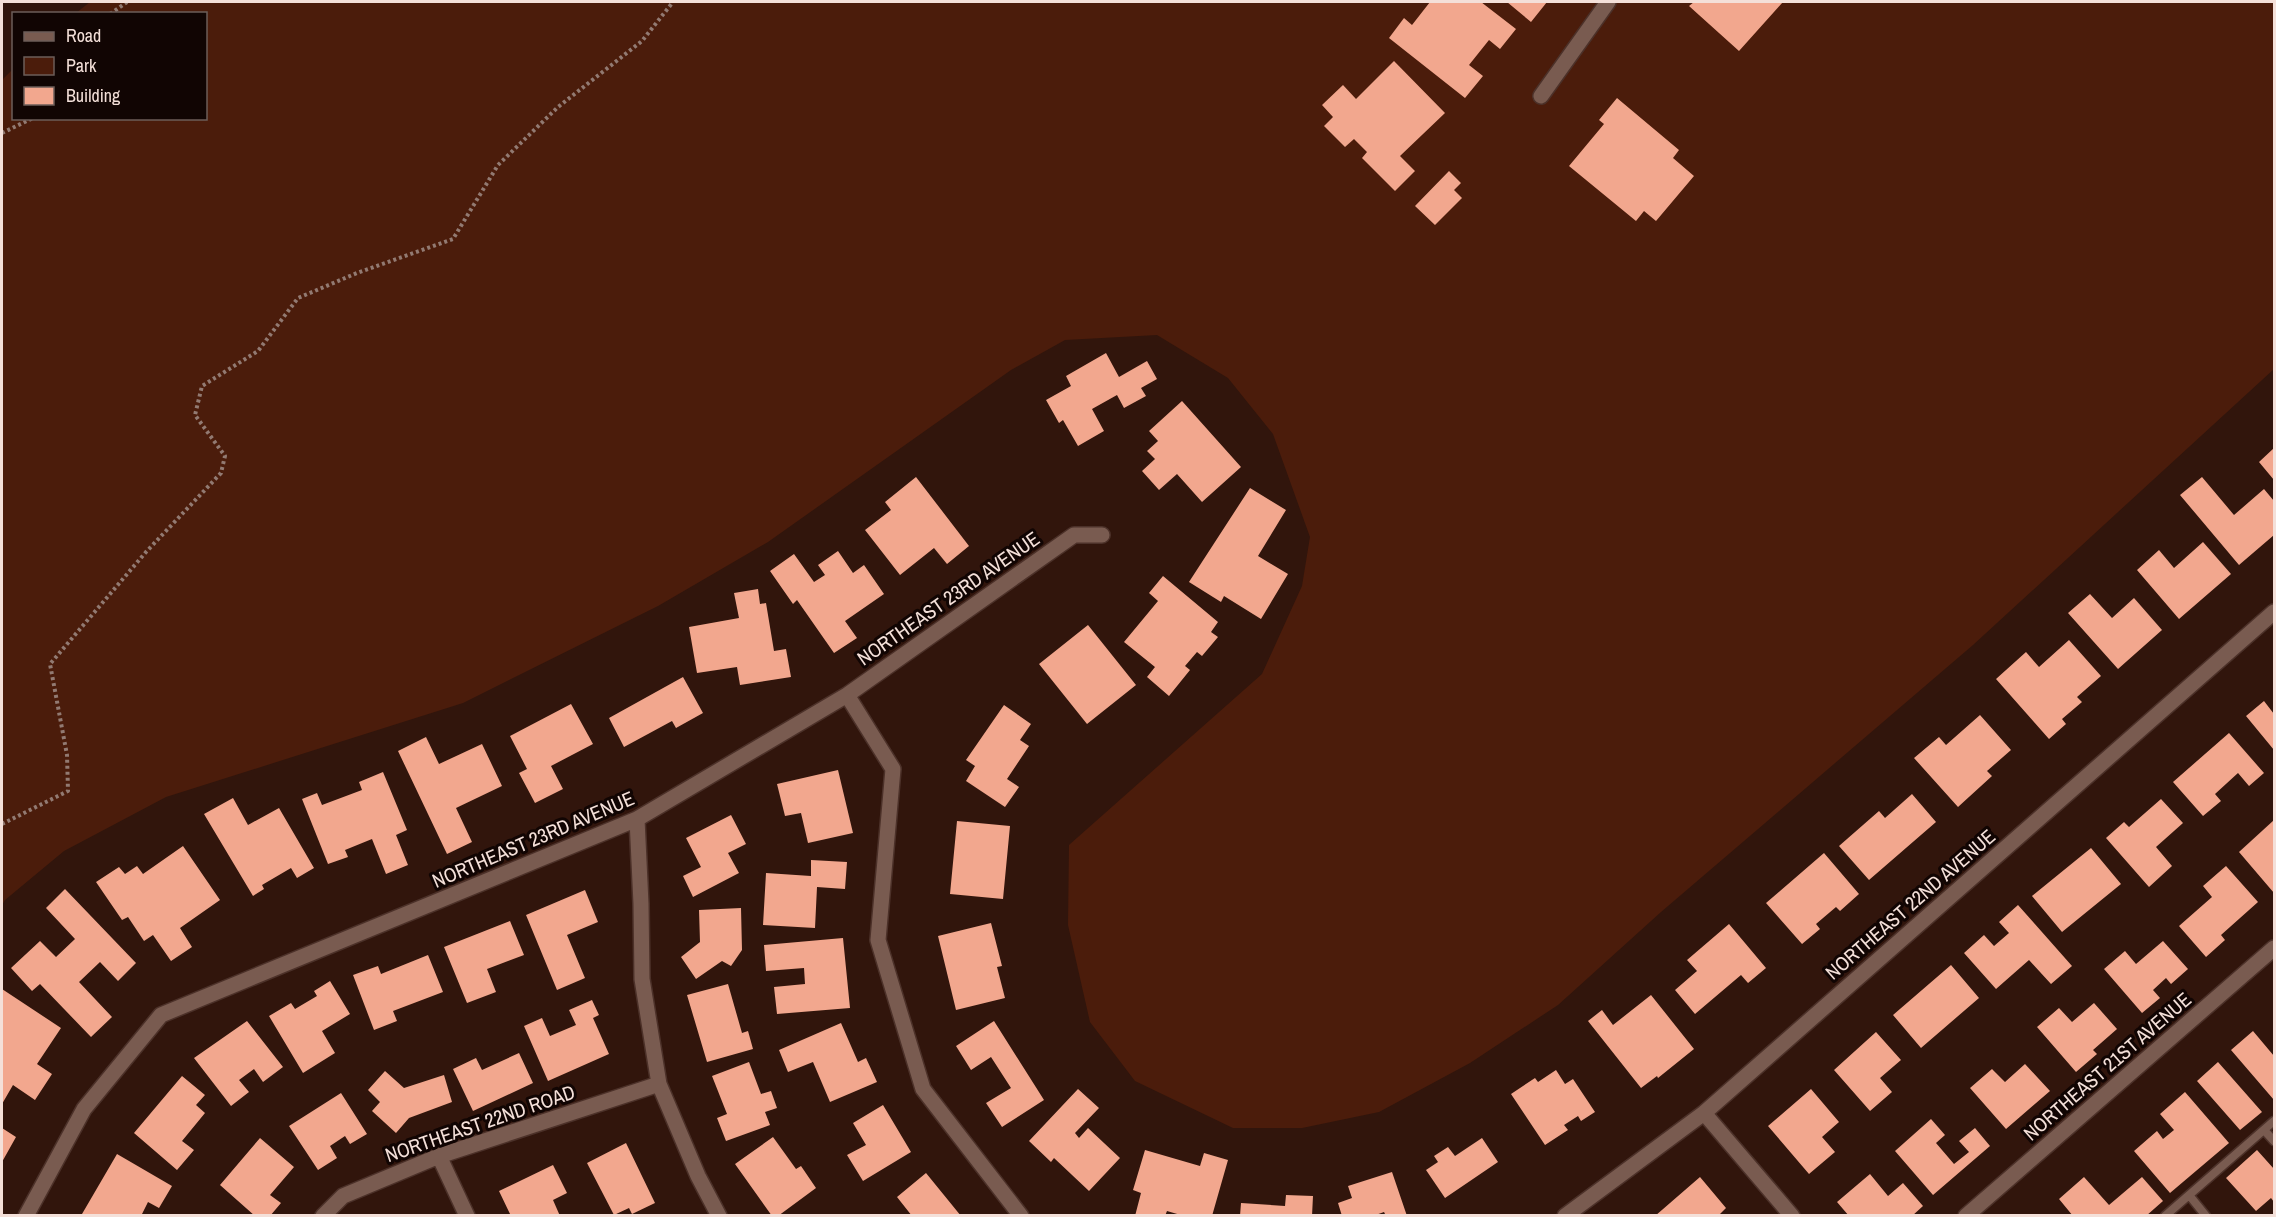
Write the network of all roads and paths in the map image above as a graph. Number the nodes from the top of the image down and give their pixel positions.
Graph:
1 (127, 2) edge
2 (673, 2) edge
3 (1608, 2) edge
4 (114, 12) edge
5 (1540, 96) dead end
6 (29, 120) edge
7 (2, 132) edge
8 (1102, 535) dead end
9 (2274, 612) edge
10 (847, 695) junction
11 (637, 819) junction
12 (2, 824) edge
13 (2274, 948) edge
14 (659, 1083) junction
15 (1704, 1113) junction
16 (2274, 1121) edge
17 (2264, 1130) junction
18 (2274, 1141) edge
19 (440, 1156) junction
20 (2189, 1195) junction
21 (26, 1215) edge
22 (323, 1215) edge
23 (467, 1215) edge
24 (719, 1215) edge
25 (1021, 1215) edge
26 (1565, 1215) edge
27 (1792, 1215) edge
28 (1966, 1215) edge
29 (2165, 1215) edge
30 (2206, 1215) edge

1 - 4 path
2 - 12 path
3 - 5 street
6 - 7 path
8 - 10 street, NORTHEAST 23RD AVENUE
9 - 15 street, NORTHEAST 22ND AVENUE
10 - 11 street, NORTHEAST 23RD AVENUE
10 - 25 street
11 - 14 street
11 - 21 street, NORTHEAST 23RD AVENUE
13 - 28 street, NORTHEAST 21ST AVENUE
14 - 19 street, NORTHEAST 22ND ROAD
14 - 24 street
15 - 26 street, NORTHEAST 22ND AVENUE
15 - 27 street
16 - 17 lane
17 - 18 lane
17 - 20 lane
19 - 22 street, NORTHEAST 22ND ROAD
19 - 23 street
20 - 29 lane
20 - 30 lane

